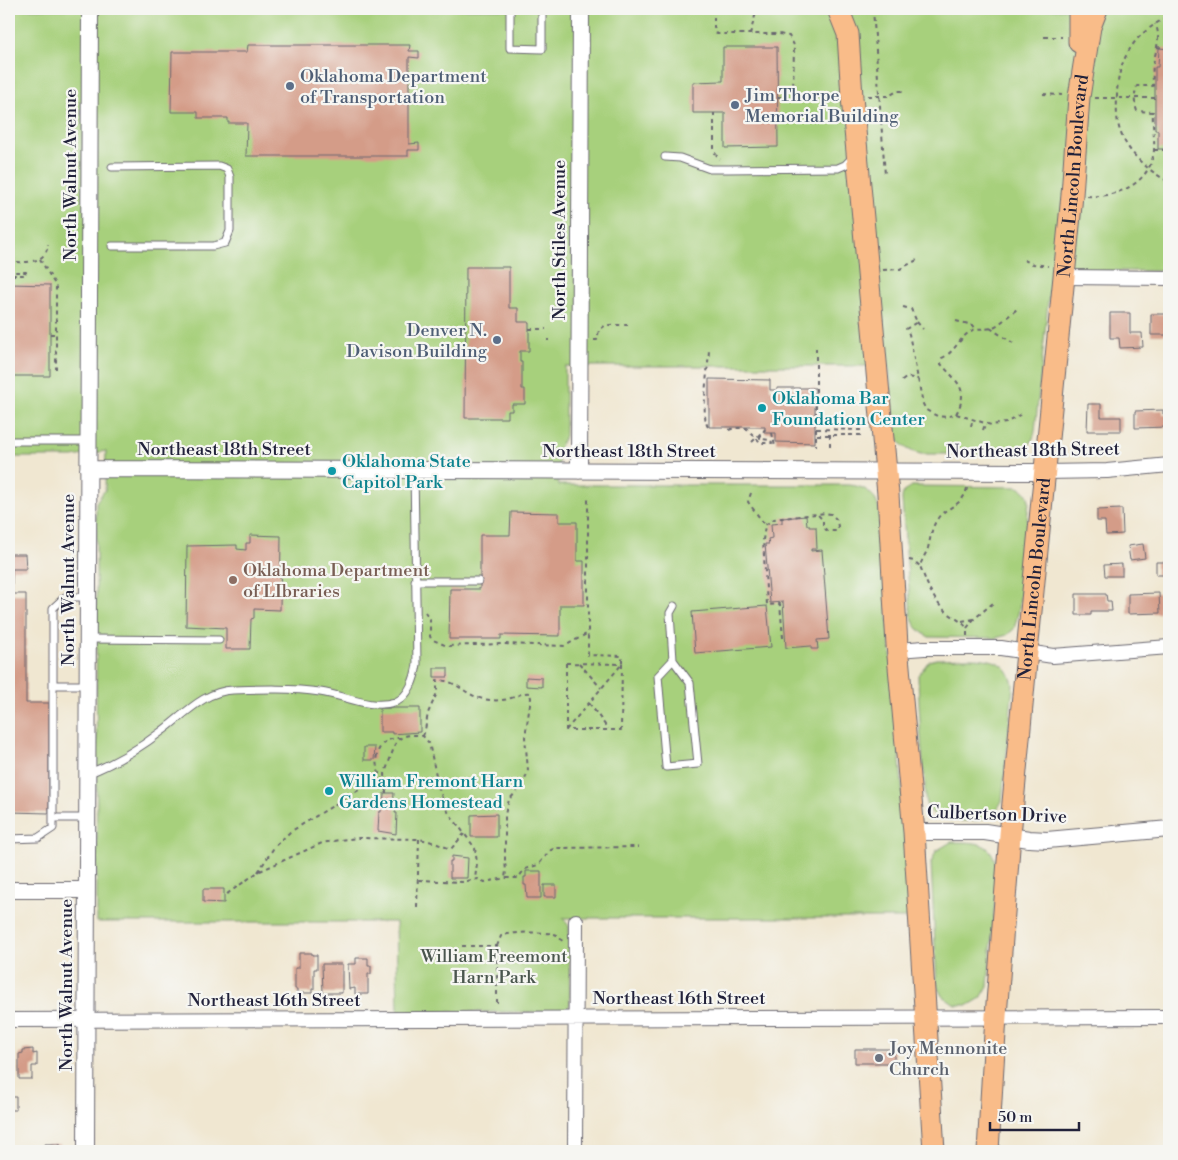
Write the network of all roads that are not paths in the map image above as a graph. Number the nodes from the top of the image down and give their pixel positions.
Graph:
1 (90, 9) edge
2 (510, 9) edge
3 (542, 9) edge
4 (581, 9) edge
5 (838, 9) edge
6 (855, 9) edge
7 (1079, 9) edge
8 (1096, 9) edge
9 (853, 97) junction
10 (1079, 97) junction
11 (857, 153) junction
12 (665, 157) dead end
13 (112, 168) dead end
14 (112, 246) dead end
15 (1056, 272) junction
16 (1169, 278) edge
17 (9, 441) edge
18 (88, 441) junction
19 (1169, 465) edge
20 (88, 469) junction
21 (414, 470) junction
22 (579, 471) junction
23 (886, 472) junction
24 (1045, 472) junction
25 (415, 581) junction
26 (478, 581) dead end
27 (88, 596) junction
28 (674, 606) dead end
29 (88, 638) junction
30 (219, 640) dead end
31 (1169, 648) edge
32 (898, 650) junction
33 (1027, 652) junction
34 (673, 660) junction
35 (53, 685) junction
36 (87, 685) junction
37 (87, 774) junction
38 (53, 818) junction
39 (86, 818) junction
40 (1169, 829) edge
41 (914, 832) junction
42 (1010, 835) junction
43 (9, 839) edge
44 (9, 890) edge
45 (86, 890) junction
46 (576, 921) dead end
47 (926, 1016) junction
48 (996, 1016) junction
49 (576, 1017) junction
50 (1169, 1017) edge
51 (86, 1019) junction
52 (9, 1020) edge
53 (86, 1151) edge
54 (575, 1151) edge
55 (934, 1151) edge
56 (988, 1151) edge

1 - 18 street, North Walnut Avenue
2 - 3 lane
4 - 22 street, North Stiles Avenue
5 - 9 main road
6 - 9 main road
7 - 10 main road
8 - 10 main road, North Lincoln Boulevard
9 - 11 main road
10 - 15 main road, North Lincoln Boulevard
11 - 12 lane
11 - 23 main road
13 - 14 lane
15 - 16 street
15 - 24 main road, North Lincoln Boulevard
17 - 18 lane
18 - 20 street, North Walnut Avenue
19 - 24 street, Northeast 18th Street
20 - 21 street, Northeast 18th Street
20 - 27 street, North Walnut Avenue
21 - 22 street, Northeast 18th Street
21 - 25 lane
22 - 23 street, Northeast 18th Street
23 - 24 street, Northeast 18th Street
23 - 32 main road
24 - 33 main road, North Lincoln Boulevard
25 - 26 lane
25 - 37 lane
27 - 29 street, North Walnut Avenue
27 - 35 lane
28 - 34 lane
29 - 30 lane
29 - 36 street, North Walnut Avenue
31 - 33 street
32 - 33 street
32 - 41 main road
33 - 42 main road, North Lincoln Boulevard
34 - 34 lane
35 - 36 lane
35 - 38 lane
36 - 37 street, North Walnut Avenue
37 - 39 street, North Walnut Avenue
38 - 39 lane
38 - 43 lane
39 - 45 street, North Walnut Avenue
40 - 42 street, Culbertson Drive
41 - 42 street, Culbertson Drive
41 - 47 main road
42 - 48 main road, North Lincoln Boulevard
44 - 45 street
45 - 51 street, North Walnut Avenue
46 - 49 street
47 - 48 street, Northeast 16th Street
47 - 49 street, Northeast 16th Street
47 - 55 main road
48 - 50 street, Northeast 16th Street
48 - 56 main road, North Lincoln Boulevard
49 - 51 street, Northeast 16th Street
49 - 54 street
51 - 52 street, Northeast 16th Street
51 - 53 street, North Walnut Avenue

